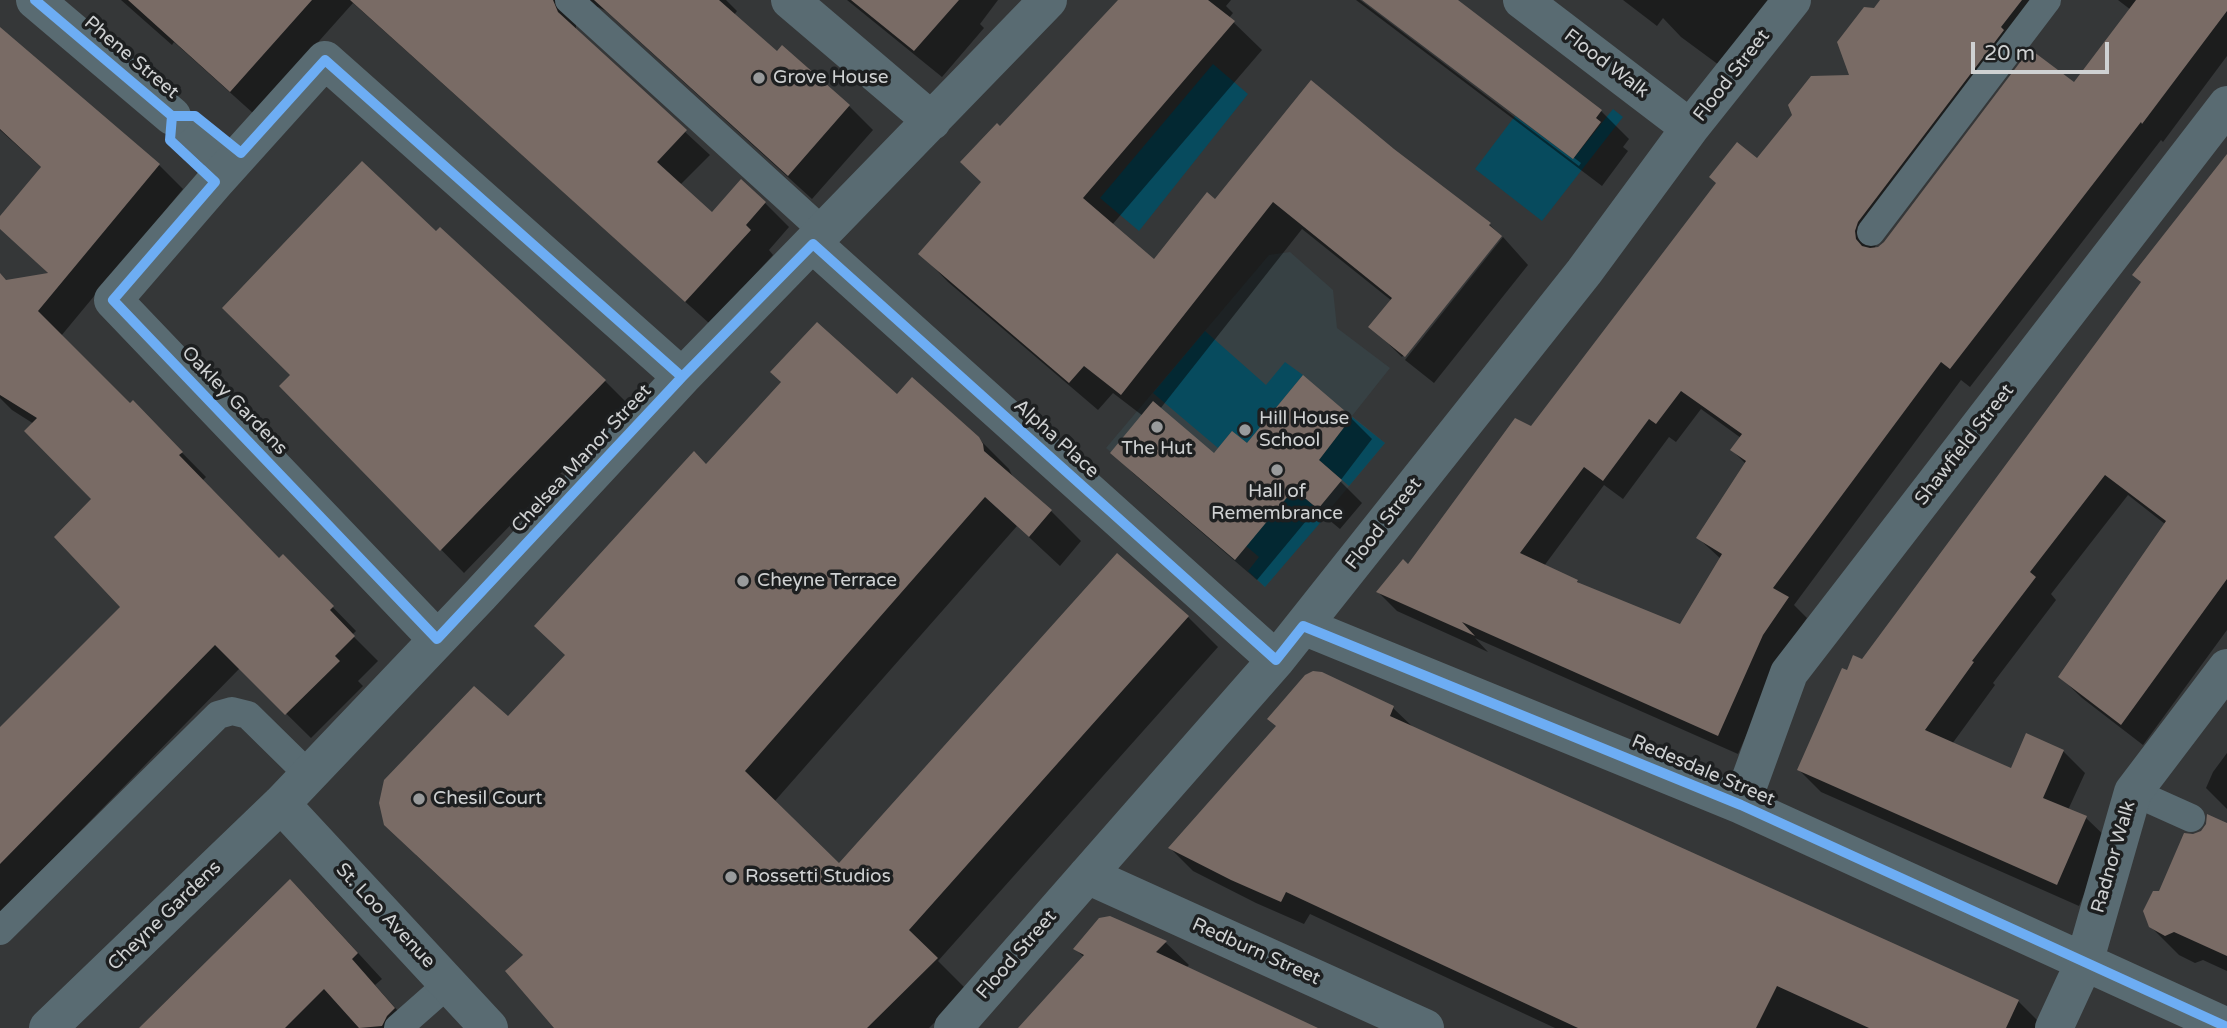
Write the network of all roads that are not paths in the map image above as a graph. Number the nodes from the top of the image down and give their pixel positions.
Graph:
1 (35, 0) edge
2 (569, 0) edge
3 (790, 0) edge
4 (1048, 0) edge
5 (1522, 0) edge
6 (1792, 0) edge
7 (2046, 0) edge
8 (2227, 105) edge
9 (172, 116) joint
10 (932, 121) junction
11 (1690, 128) junction
12 (228, 168) junction
13 (1871, 232) dead end
14 (819, 238) junction
15 (681, 377) junction
16 (1303, 626) junction
17 (438, 639) junction
18 (1276, 660) junction
19 (2227, 667) edge
20 (309, 775) junction
21 (2133, 792) junction
22 (281, 804) junction
23 (1741, 805) junction
24 (2191, 818) dead end
25 (1087, 875) junction
26 (0, 931) edge
27 (2084, 963) junction
28 (449, 984) junction
29 (2227, 1027) edge
30 (48, 1028) edge
31 (398, 1028) edge
32 (489, 1028) edge
33 (953, 1028) edge
34 (1425, 1028) edge
35 (2054, 1028) edge

1 - 9 street, Phene Street
2 - 14 lane
3 - 10 street
4 - 10 street, Chelsea Manor Street
5 - 11 street, Flood Walk
6 - 11 street, Flood Street
7 - 13 lane
8 - 23 street, Shawfield Street
9 - 12 lane, Phene Street
10 - 14 street, Chelsea Manor Street
11 - 16 street, Flood Street
12 - 15 street, Oakley Gardens
12 - 17 street, Oakley Gardens
14 - 15 street, Chelsea Manor Street
14 - 18 street, Alpha Place
15 - 17 street, Chelsea Manor Street
16 - 18 street, Flood Street
16 - 23 street, Redesdale Street
17 - 20 street, Chelsea Manor Street
18 - 25 street, Flood Street
19 - 21 street, Radnor Walk
20 - 22 street, Chelsea Manor Street
20 - 26 lane
21 - 24 lane
21 - 27 street, Radnor Walk
22 - 28 street, St. Loo Avenue
22 - 30 street, Cheyne Gardens
23 - 27 street, Redesdale Street
25 - 33 street, Flood Street
25 - 34 street, Redburn Street
27 - 29 street, Redesdale Street
27 - 35 street, Radnor Walk
28 - 31 lane
28 - 32 street, St. Loo Avenue

